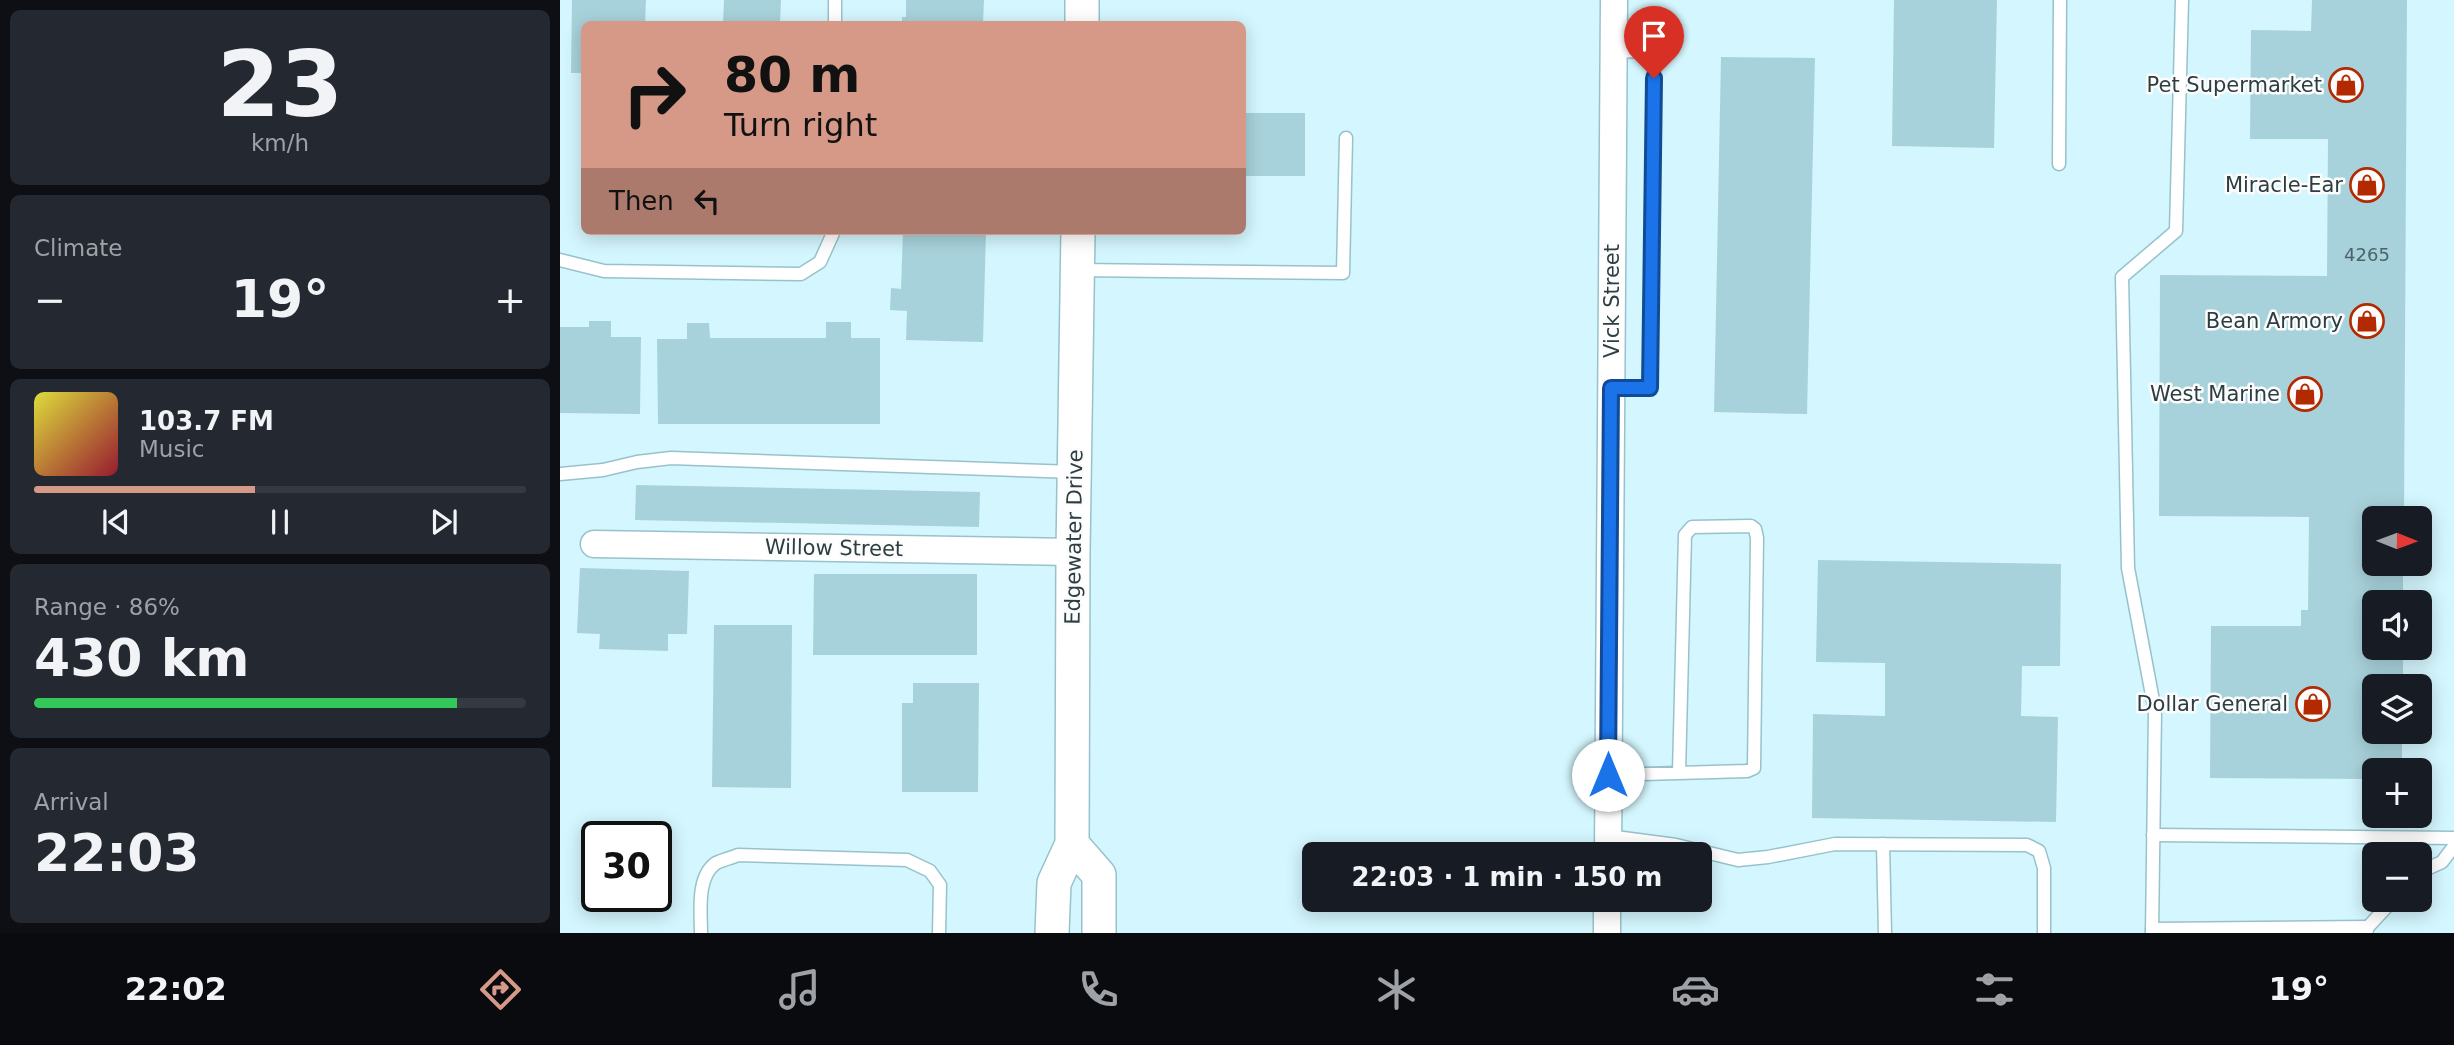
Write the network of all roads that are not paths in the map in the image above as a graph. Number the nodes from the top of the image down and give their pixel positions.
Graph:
1 (835, 0) edge
2 (1082, 0) edge
3 (1614, 0) edge
4 (2060, 0) edge
5 (2182, 0) edge
6 (835, 21) edge
7 (1082, 21) edge
8 (1614, 51) junction
9 (1346, 138) dead end
10 (2059, 164) dead end
11 (832, 235) edge
12 (1078, 235) edge
13 (560, 260) edge
14 (1077, 270) junction
15 (1611, 388) junction
16 (1074, 472) junction
17 (560, 474) edge
18 (594, 544) dead end
19 (1073, 552) junction
20 (1679, 773) junction
21 (1608, 775) junction
22 (2153, 835) junction
23 (2454, 838) edge
24 (1608, 842) edge
25 (1072, 844) junction
26 (1883, 844) junction
27 (2454, 846) edge
28 (1712, 854) edge
29 (2432, 867) edge
30 (1607, 912) edge
31 (2383, 912) edge
32 (2367, 930) edge
33 (2152, 931) edge
34 (701, 933) edge
35 (939, 933) edge
36 (1052, 933) edge
37 (1099, 933) edge
38 (1607, 933) edge
39 (1885, 933) edge
40 (2044, 933) edge

1 - 6 lane
2 - 7 street
3 - 8 street, Vick Street
4 - 10 lane
5 - 22 lane
8 - 15 street, Vick Street
8 - 15 lane
9 - 14 lane
11 - 13 lane
12 - 14 street, Edgewater Drive
14 - 16 street, Edgewater Drive
15 - 21 street, Vick Street
16 - 17 lane
16 - 19 street, Edgewater Drive
18 - 19 street, Willow Street
19 - 25 street, Edgewater Drive
20 - 20 lane
20 - 21 lane
21 - 24 street, Vick Street
22 - 23 lane
22 - 33 lane
25 - 36 street, Edgewater Drive
25 - 37 street
26 - 28 lane
26 - 39 lane
26 - 40 lane
27 - 29 lane
30 - 38 street
31 - 32 lane
32 - 33 lane
34 - 35 lane

